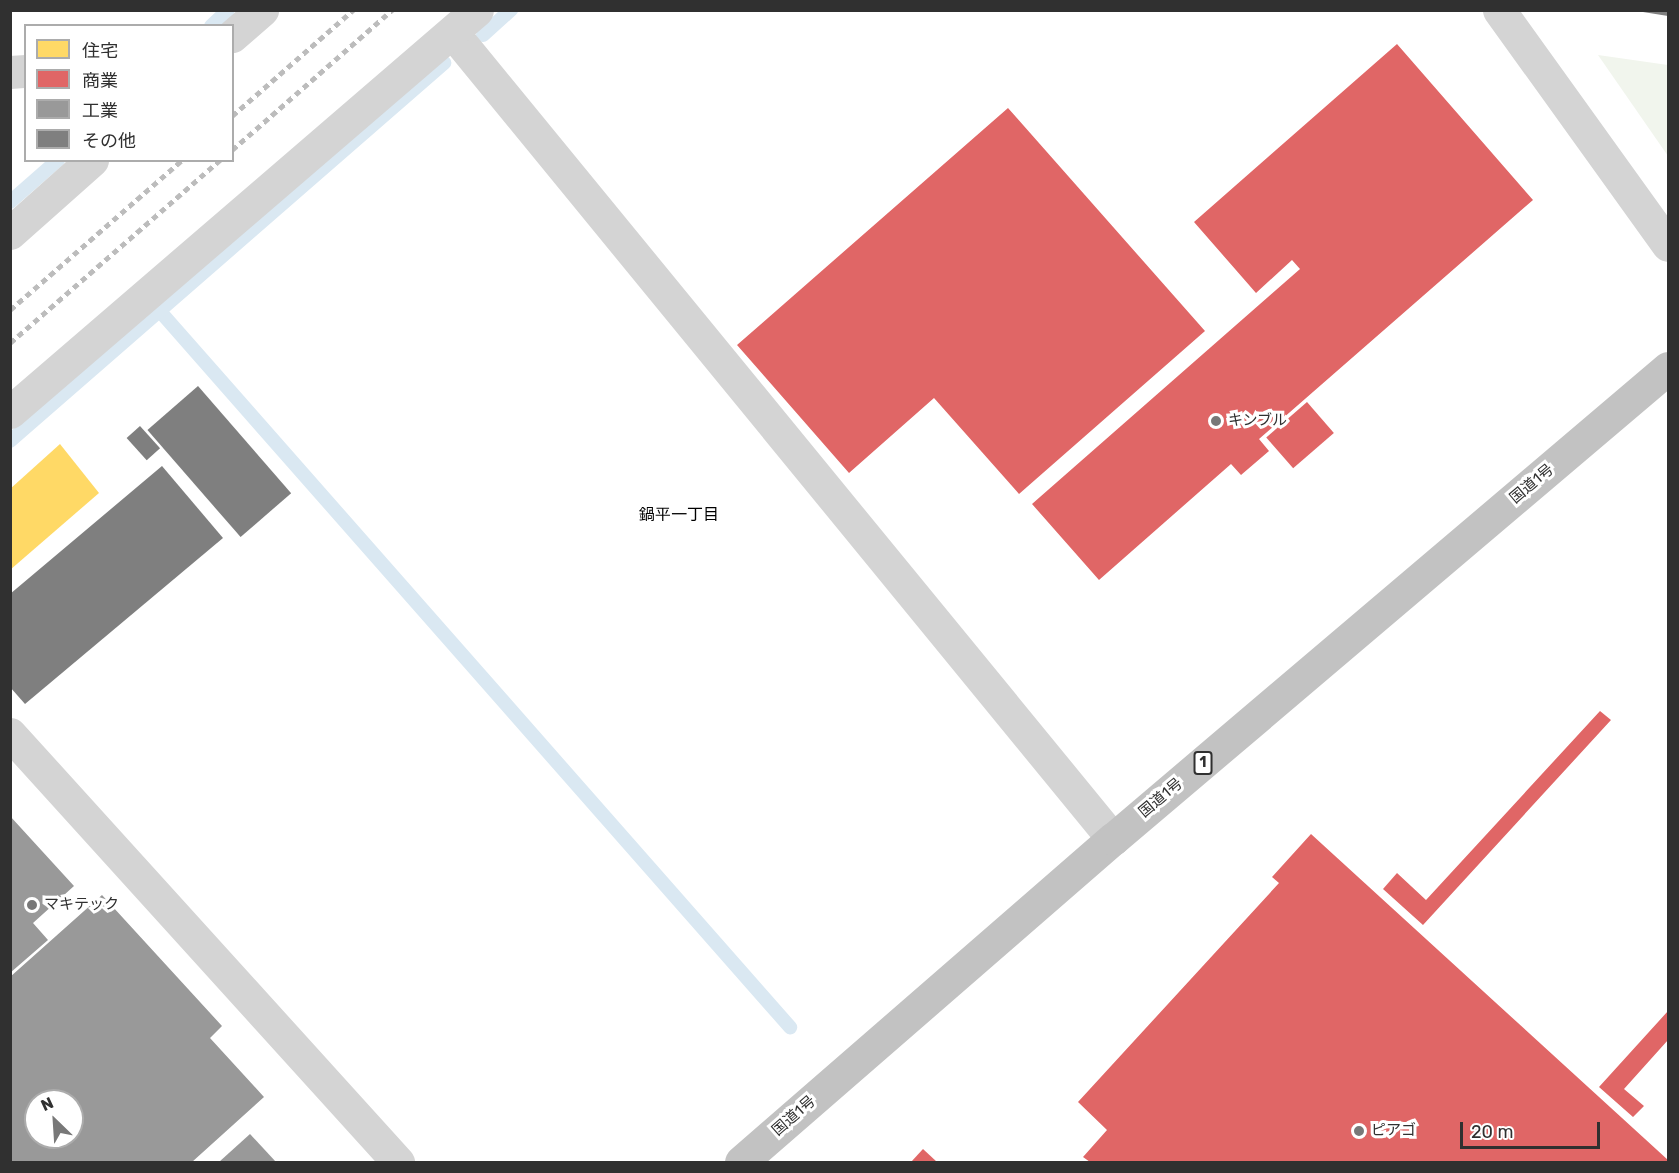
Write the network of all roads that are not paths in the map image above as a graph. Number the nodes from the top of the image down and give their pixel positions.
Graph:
1 (262, 10) edge
2 (477, 10) edge
3 (1499, 10) edge
4 (452, 32) junction
5 (234, 34) edge
6 (90, 162) edge
7 (10, 233) edge
8 (1668, 245) edge
9 (1668, 368) edge
10 (10, 412) edge
11 (10, 734) edge
12 (1113, 839) junction
13 (398, 1162) edge
14 (741, 1162) edge

1 - 5 street
2 - 4 street
3 - 8 street
4 - 10 street
4 - 12 street
6 - 7 street
9 - 12 highway, 国道1号 / 1
11 - 13 street
12 - 14 highway, 国道1号 / 1

